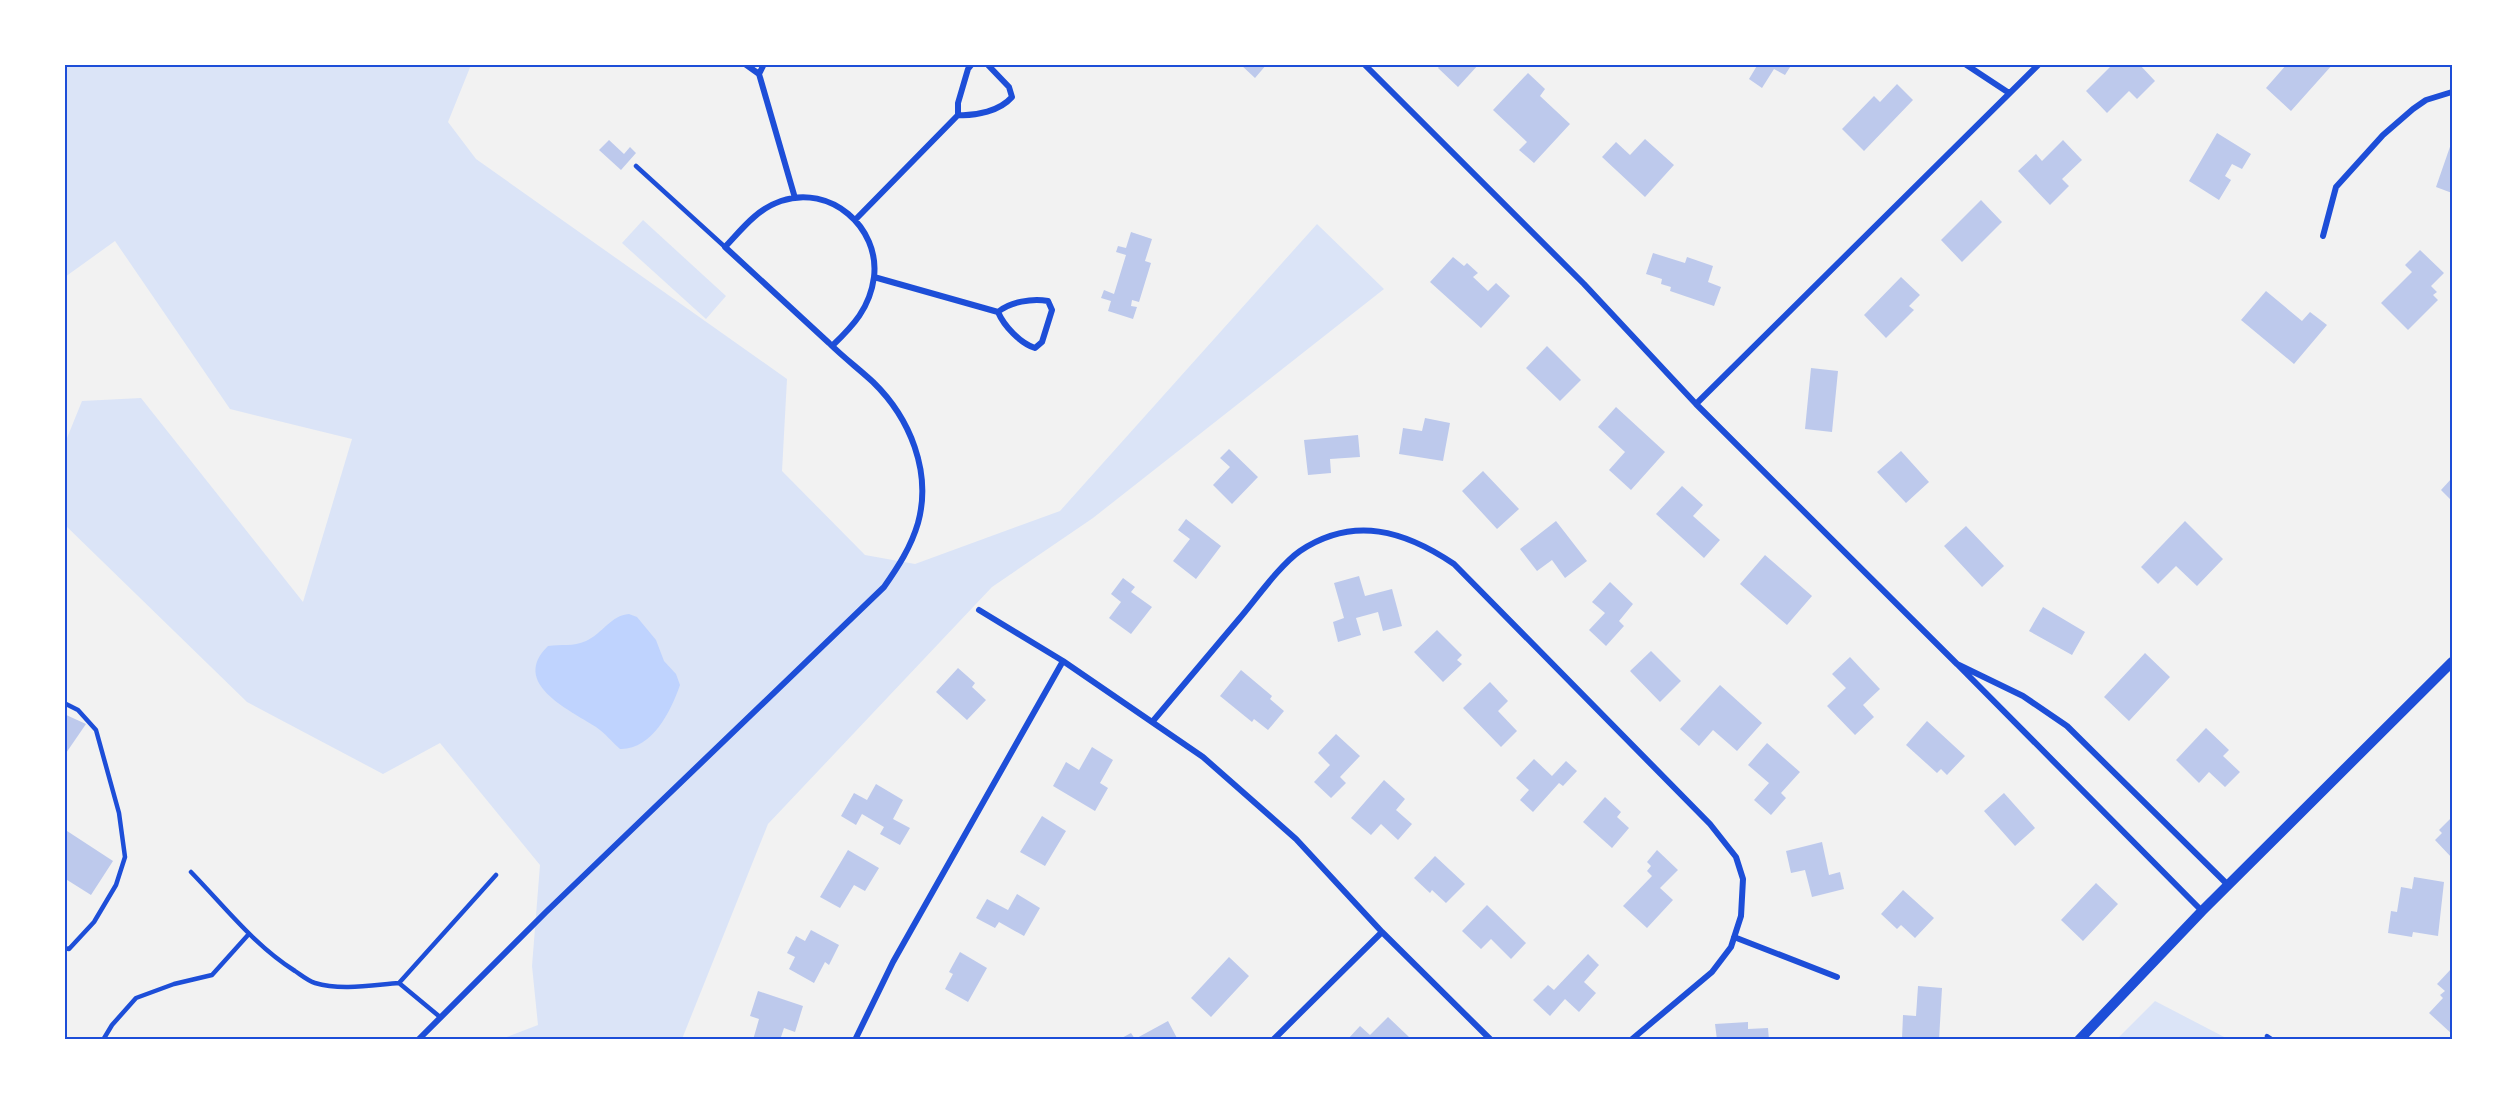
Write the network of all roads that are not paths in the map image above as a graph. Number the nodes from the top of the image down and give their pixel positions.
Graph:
1 (745, 64) edge
2 (764, 64) edge
3 (972, 64) edge
4 (987, 64) edge
5 (1364, 64) edge
6 (1965, 64) edge
7 (2039, 64) edge
8 (759, 74) junction
9 (2452, 92) edge
10 (2009, 93) junction
11 (958, 115) junction
12 (636, 165) dead end
13 (795, 198) junction
14 (856, 219) junction
15 (2323, 237) dead end
16 (725, 247) junction
17 (874, 277) junction
18 (998, 312) junction
19 (832, 346) junction
20 (1696, 405) junction
21 (979, 610) dead end
22 (1063, 661) junction
23 (2452, 662) edge
24 (1957, 664) junction
25 (64, 703) edge
26 (1153, 721) junction
27 (191, 872) dead end
28 (496, 875) dead end
29 (2228, 885) junction
30 (2202, 911) junction
31 (1382, 932) junction
32 (248, 935) junction
33 (1734, 937) junction
34 (64, 948) edge
35 (1837, 977) dead end
36 (399, 983) junction
37 (440, 1017) junction
38 (2267, 1036) dead end
39 (103, 1040) edge
40 (418, 1040) edge
41 (855, 1040) edge
42 (1273, 1040) edge
43 (1491, 1040) edge
44 (1631, 1040) edge
45 (2079, 1040) edge
46 (2273, 1040) edge

1 - 8 street
2 - 8 street
3 - 11 street
4 - 11 street
5 - 20 street
6 - 10 street
7 - 10 street
8 - 13 street
9 - 15 street
10 - 20 street
11 - 14 street
12 - 16 lane
13 - 14 street
13 - 16 street
14 - 17 street
16 - 19 street
17 - 18 street
17 - 19 street
18 - 18 street
19 - 37 street
20 - 24 street
21 - 22 street
22 - 26 street
22 - 41 street
23 - 29 street
24 - 29 street
24 - 30 street
25 - 34 lane
26 - 31 street
26 - 33 street
27 - 32 lane
28 - 36 lane
29 - 30 street
30 - 45 street
31 - 42 street
31 - 43 street
32 - 36 lane
32 - 39 lane
33 - 35 street
33 - 44 street
36 - 37 lane
37 - 40 street
38 - 46 lane

